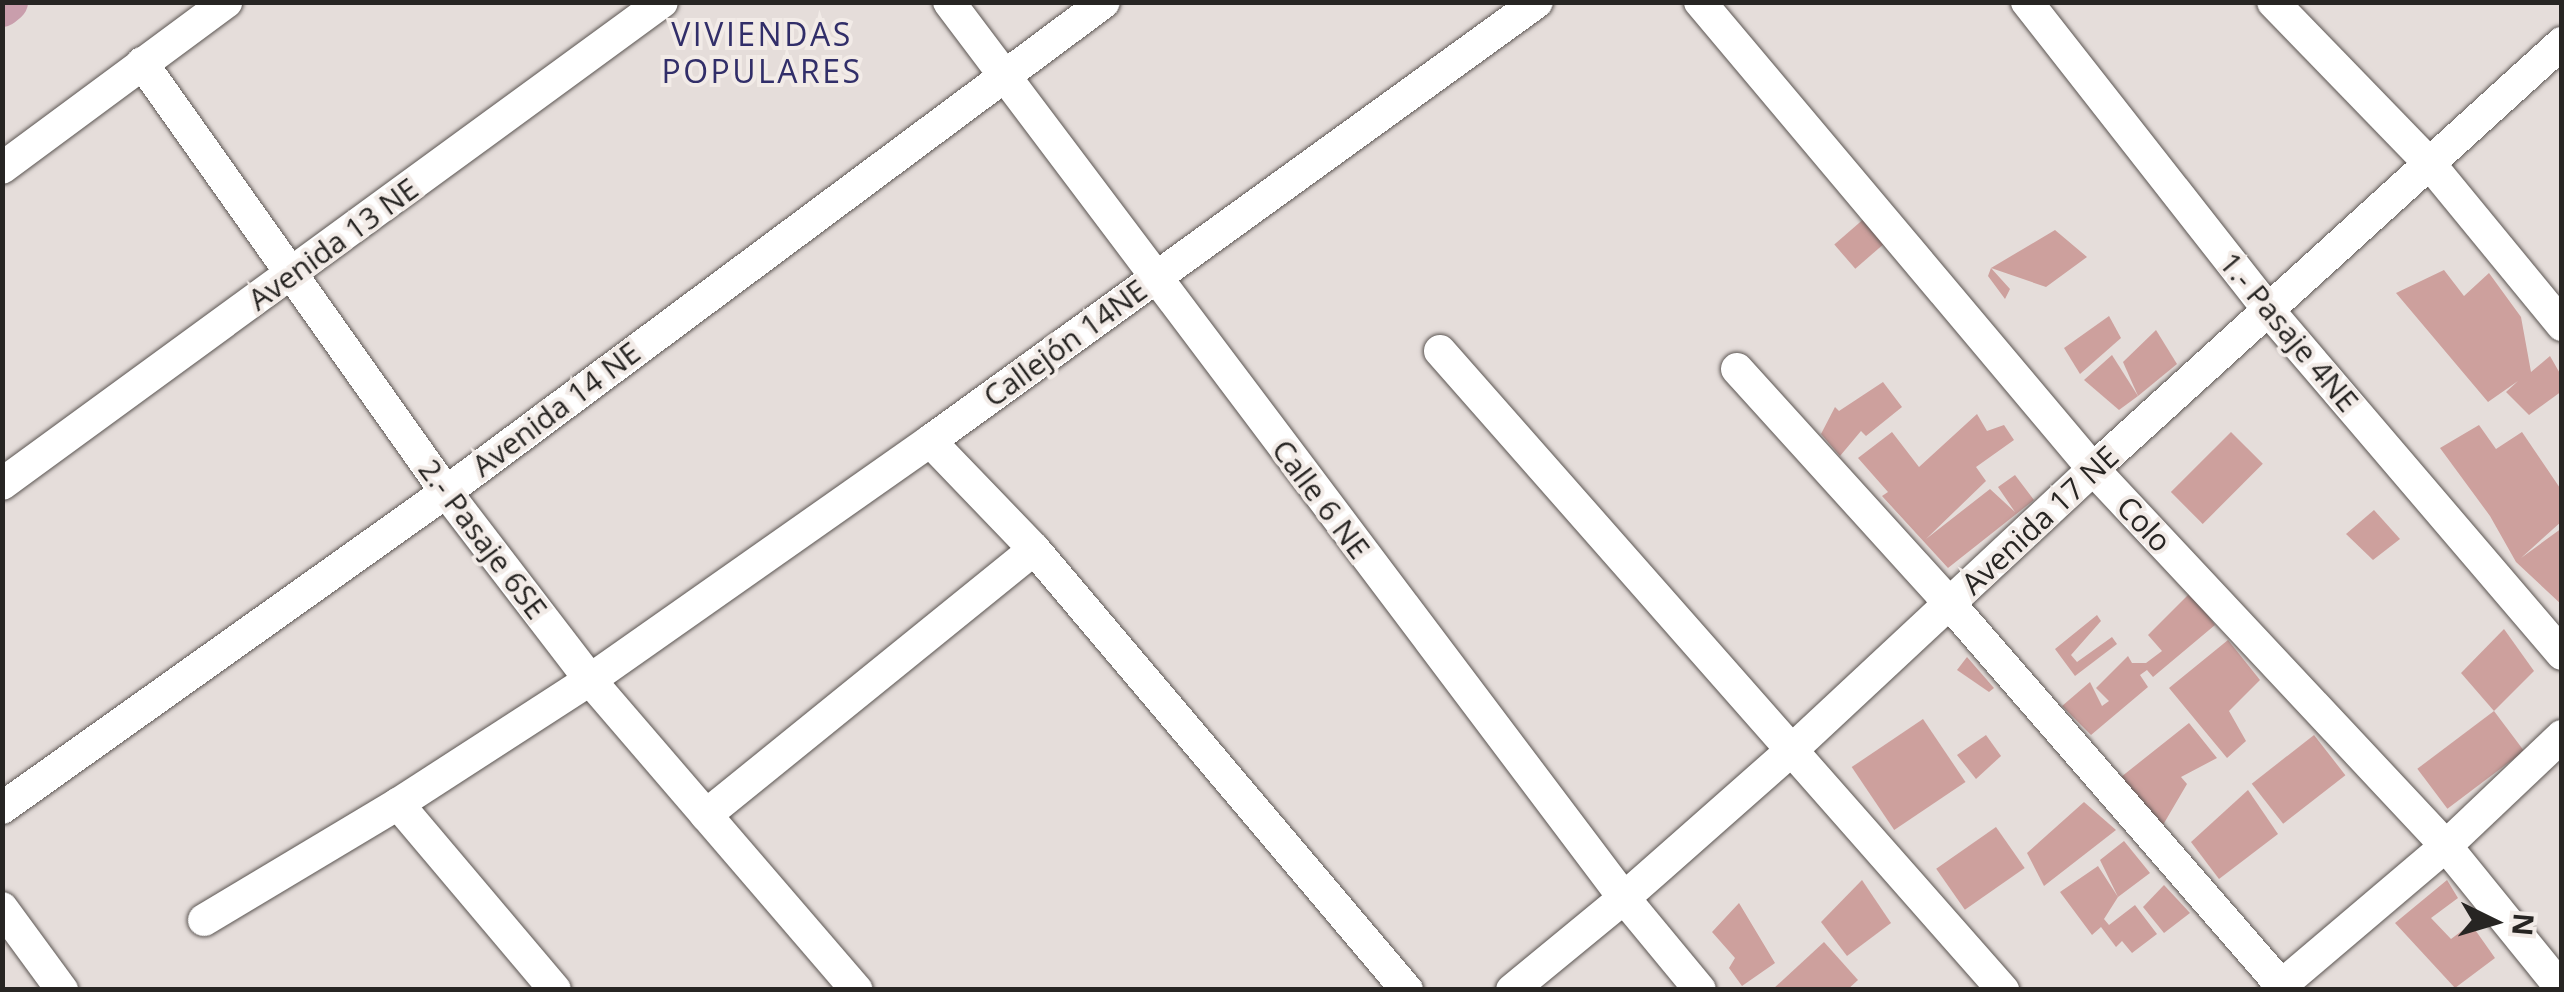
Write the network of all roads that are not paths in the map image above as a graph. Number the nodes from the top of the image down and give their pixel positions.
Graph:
1 (226, 2) edge
2 (662, 2) edge
3 (949, 2) edge
4 (1104, 2) edge
5 (1538, 2) edge
6 (1700, 2) edge
7 (2027, 2) edge
8 (2273, 2) edge
9 (2562, 43) edge
10 (142, 63) junction
11 (1002, 76) junction
12 (2429, 164) junction
13 (2, 168) edge
14 (292, 274) junction
15 (1154, 278) junction
16 (2269, 311) junction
17 (2562, 325) edge
18 (1440, 351) dead end
19 (1737, 369) dead end
20 (930, 441) junction
21 (2093, 469) junction
22 (2, 484) edge
23 (446, 492) junction
24 (1034, 549) junction
25 (1950, 604) junction
26 (2562, 654) edge
27 (590, 680) junction
28 (2562, 736) edge
29 (1792, 750) junction
30 (398, 804) junction
31 (2, 808) edge
32 (706, 815) junction
33 (2446, 846) junction
34 (1624, 898) junction
35 (2, 908) edge
36 (204, 920) dead end
37 (2278, 987) edge
38 (2562, 989) edge
39 (62, 990) edge
40 (554, 990) edge
41 (858, 990) edge
42 (1407, 990) edge
43 (1512, 990) edge
44 (1700, 990) edge
45 (2003, 990) edge

1 - 10 street
2 - 14 street, Avenida 13 NE
3 - 11 street, Calle 6 NE
4 - 11 street, Avenida 14 NE
5 - 15 street, Callejón 14NE
6 - 21 street, Colo
7 - 16 street, 1.- Pasaje 4NE
8 - 12 street
9 - 12 street, Avenida 17 NE
10 - 13 street
10 - 14 street, 2.- Pasaje 6SE
11 - 15 street, Calle 6 NE
11 - 23 street, Avenida 14 NE
12 - 16 street, Avenida 17 NE
12 - 17 street
14 - 22 street, Avenida 13 NE
14 - 23 street, 2.- Pasaje 6SE
15 - 20 street, Callejón 14NE
15 - 34 street, Calle 6 NE
16 - 21 street, Avenida 17 NE
16 - 26 street, 1.- Pasaje 4NE
18 - 29 street
19 - 25 street
20 - 24 street
20 - 27 street, Callejón 14NE
21 - 25 street, Avenida 17 NE
21 - 33 street, Colo
23 - 27 street, 2.- Pasaje 6SE
23 - 31 street, Avenida 14 NE
24 - 32 street
24 - 42 street
25 - 29 street, Avenida 17 NE
25 - 37 street
27 - 30 street, Callejón 14NE
27 - 32 street, 2.- Pasaje 6SE
28 - 33 street
29 - 34 street, Avenida 17 NE
29 - 45 street
30 - 36 street, Callejón 14NE
30 - 40 street
32 - 41 street, 2.- Pasaje 6SE
33 - 37 street
33 - 38 street, Colo
34 - 43 street, Avenida 17 NE
34 - 44 street, Calle 6 NE
35 - 39 street

